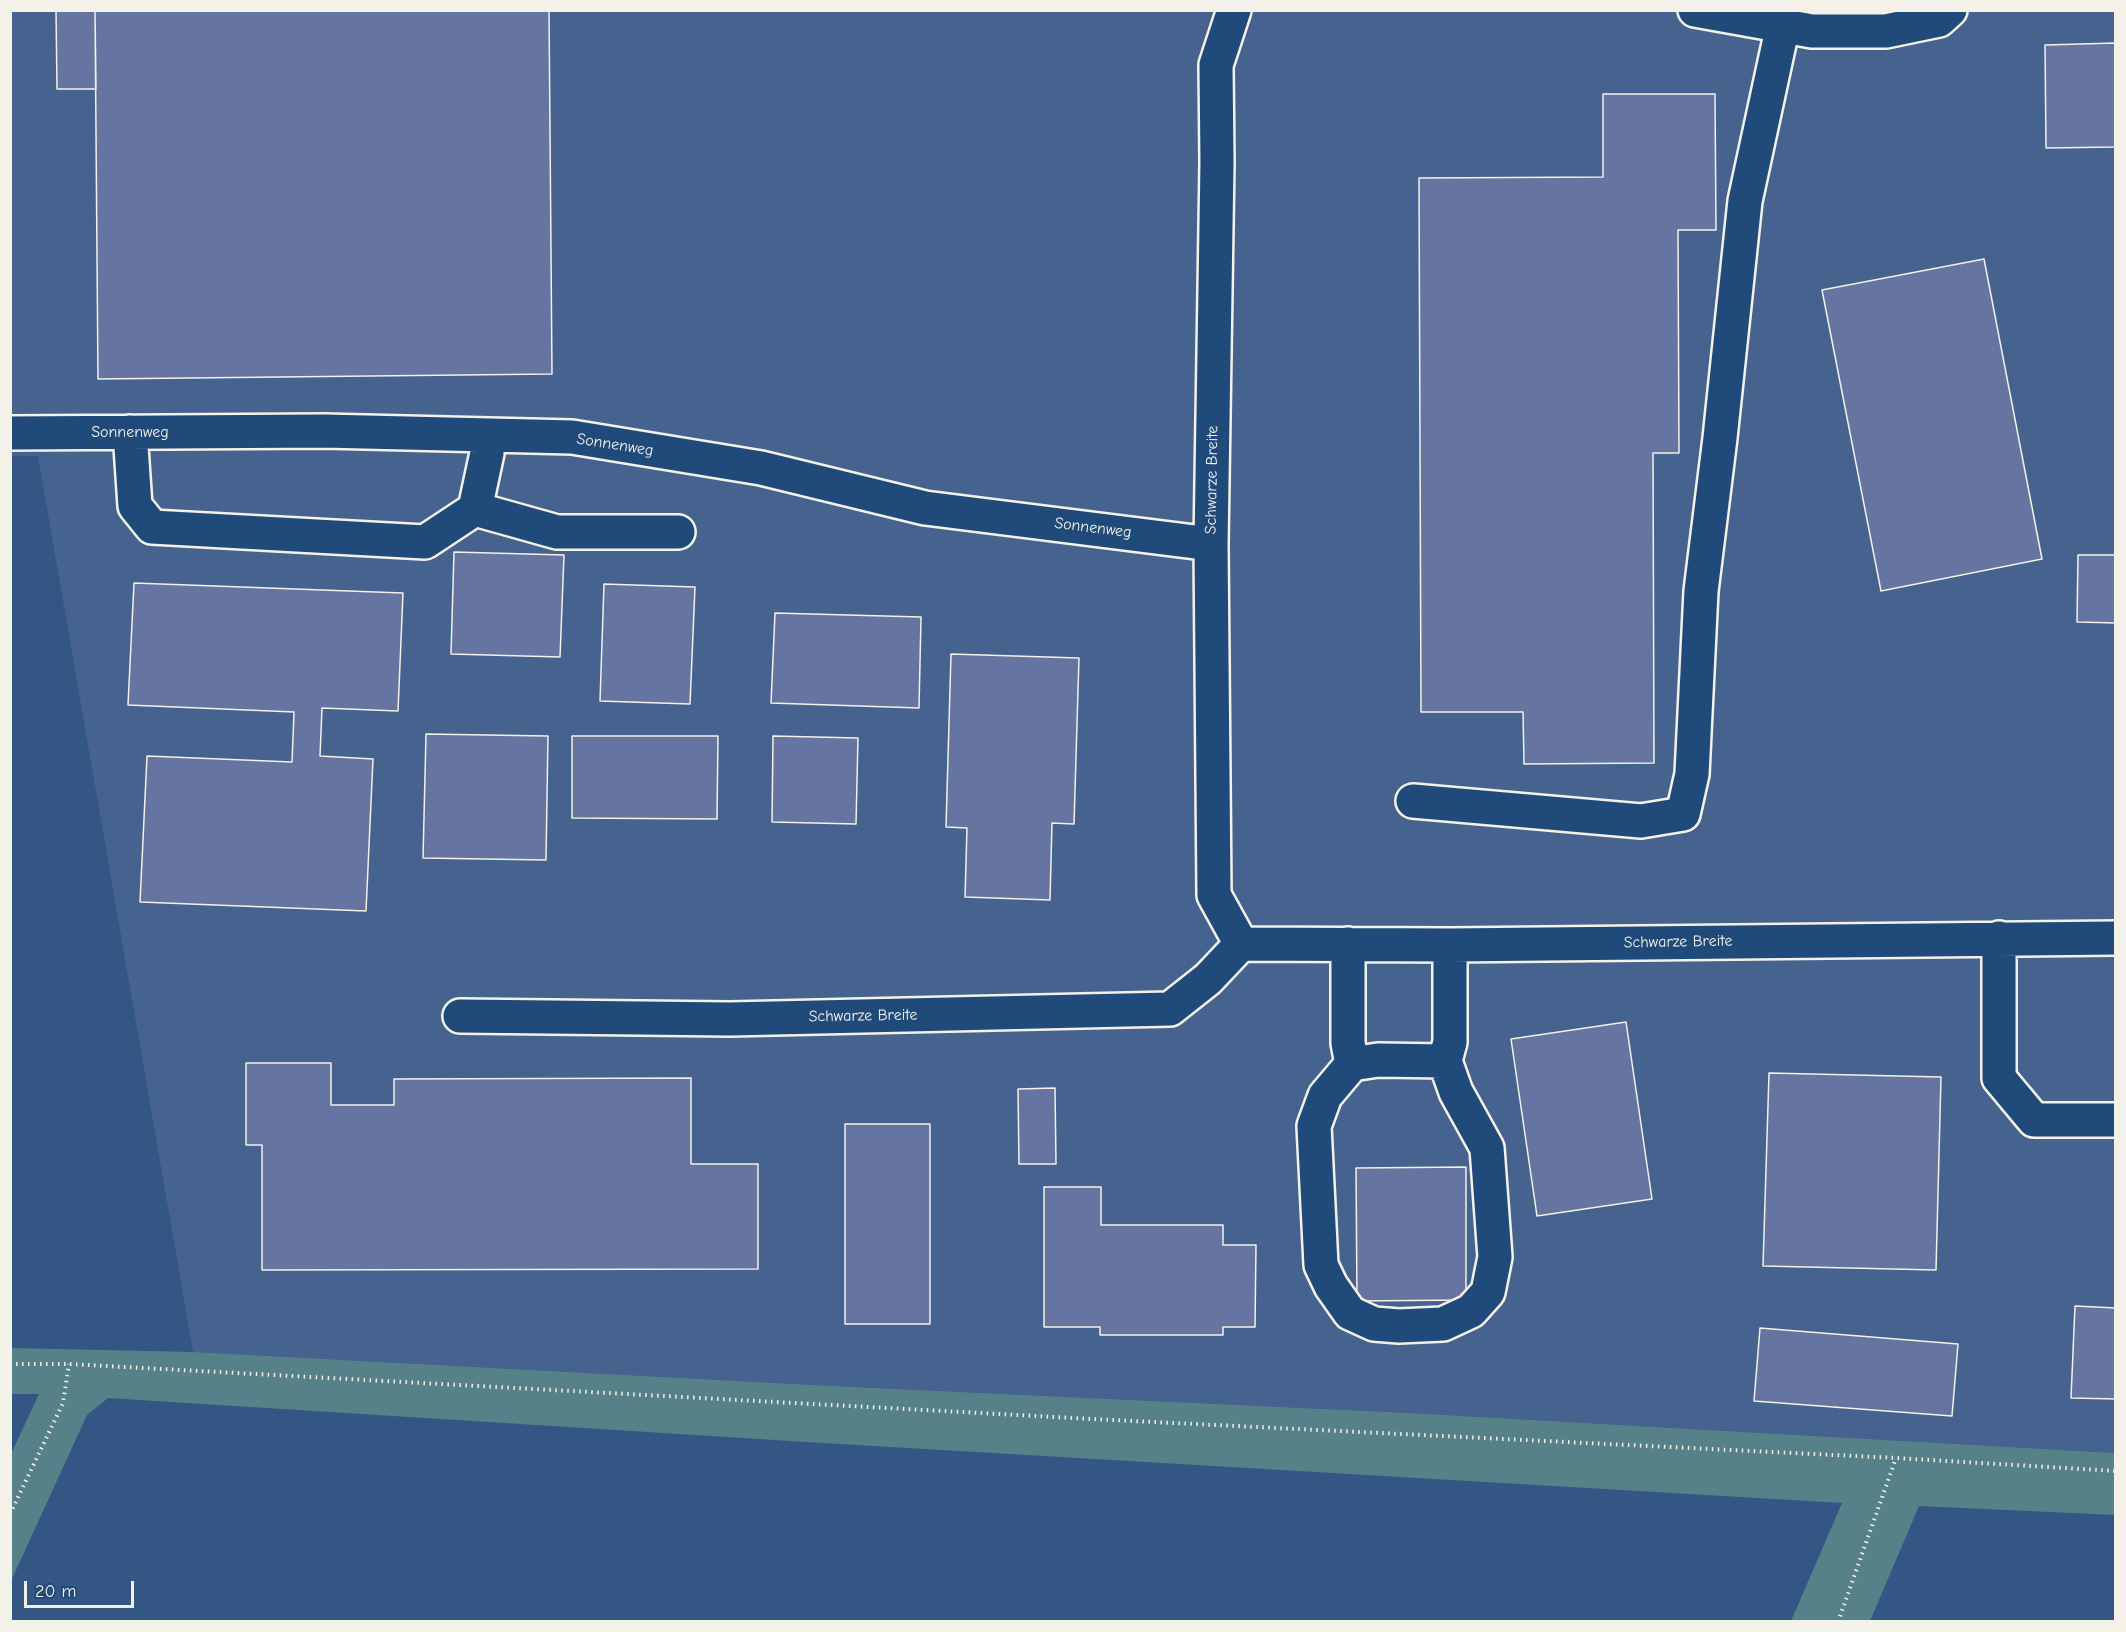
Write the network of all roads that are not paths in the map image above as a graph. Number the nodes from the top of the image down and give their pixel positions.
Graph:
1 (1234, 10) edge
2 (1695, 10) edge
3 (1950, 10) edge
4 (1783, 25) junction
5 (130, 432) junction
6 (10, 433) edge
7 (487, 453) dead end
8 (475, 509) junction
9 (678, 532) dead end
10 (1211, 544) junction
11 (1413, 801) dead end
12 (2000, 938) junction
13 (2115, 938) edge
14 (1241, 944) junction
15 (1348, 944) junction
16 (1450, 945) junction
17 (460, 1016) dead end
18 (1445, 1061) junction
19 (1352, 1064) junction
20 (2115, 1120) edge

1 - 10 street, Schwarze Breite
2 - 4 street
3 - 4 street
4 - 11 street
5 - 6 street, Sonnenweg
5 - 8 street
5 - 10 street, Sonnenweg
7 - 8 street
8 - 9 street
10 - 14 street, Schwarze Breite
12 - 13 street, Schwarze Breite
12 - 16 street, Schwarze Breite
12 - 20 street
14 - 15 street, Schwarze Breite
14 - 17 street, Schwarze Breite
15 - 16 street, Schwarze Breite
15 - 19 street
16 - 18 street
18 - 19 street
18 - 19 street

